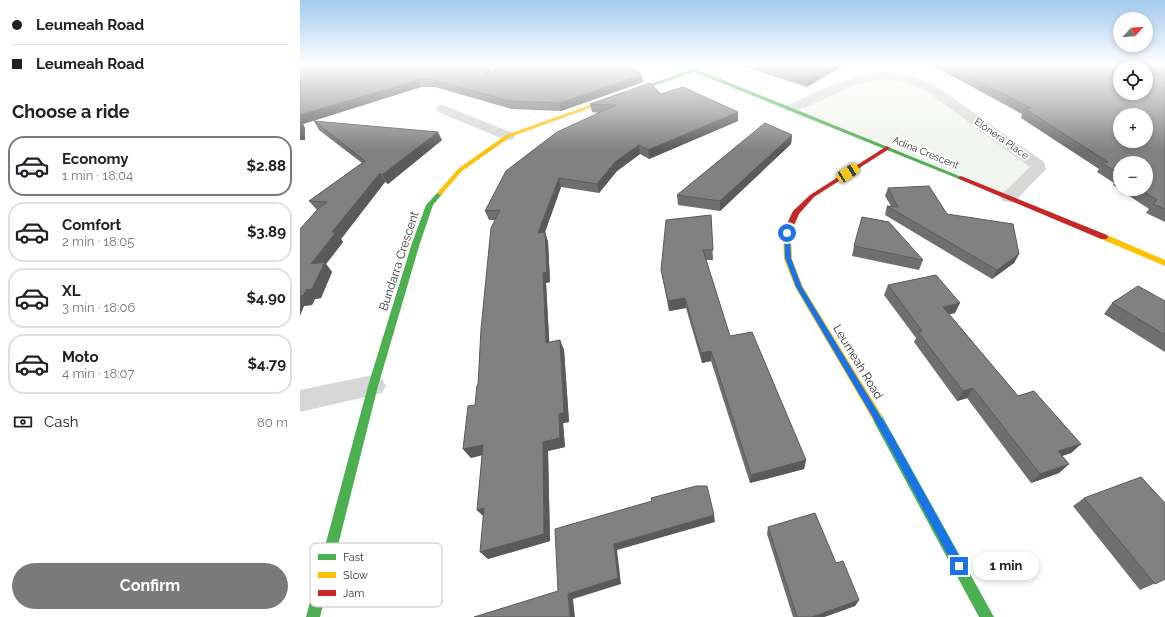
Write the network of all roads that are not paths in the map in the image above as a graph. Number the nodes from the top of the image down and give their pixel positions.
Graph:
1 (630, 93) edge
2 (753, 93) edge
3 (829, 93) edge
4 (937, 93) edge
5 (792, 108) junction
6 (443, 109) dead end
7 (508, 136) junction
8 (887, 148) junction
9 (1009, 197) junction
10 (1165, 263) edge
11 (373, 386) junction
12 (300, 401) edge
13 (333, 543) edge
14 (317, 607) edge
15 (314, 617) edge
16 (987, 617) edge

1 - 7 street, Bundarra Crescent
2 - 5 street, Adina Crescent
3 - 5 street, Elonera Place
4 - 9 street, Elonera Place
5 - 8 street, Adina Crescent
6 - 7 street
7 - 11 street, Bundarra Crescent
8 - 9 street, Adina Crescent
8 - 16 street, Leumeah Road
9 - 10 street, Adina Crescent
11 - 12 street
11 - 13 street, Bundarra Crescent
14 - 15 street, Bundarra Crescent

